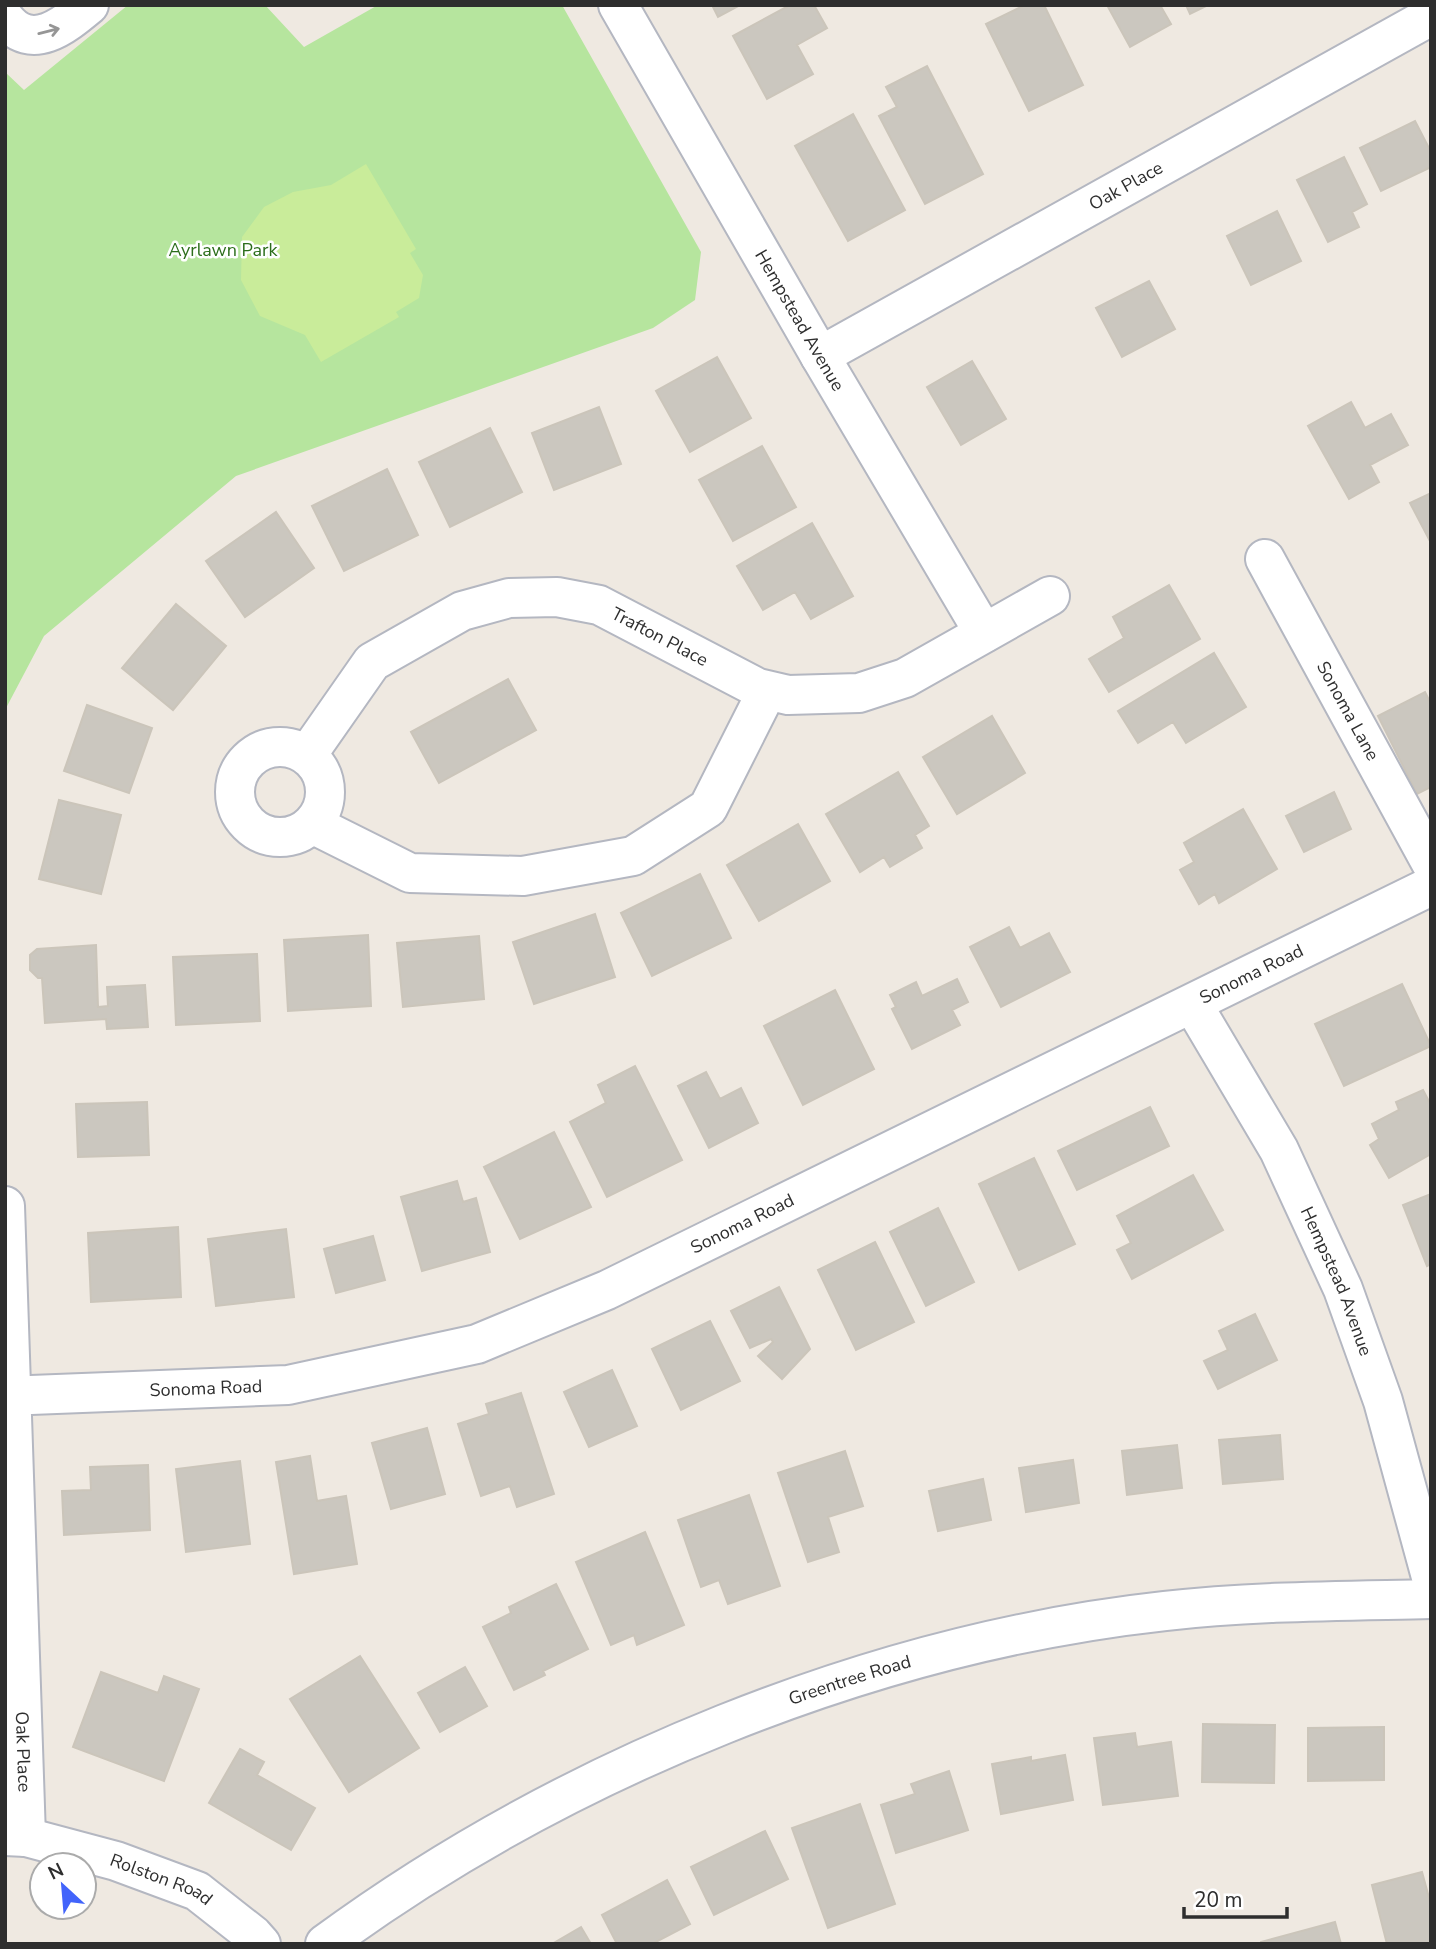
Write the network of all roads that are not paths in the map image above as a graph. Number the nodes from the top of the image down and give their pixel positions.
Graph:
1 (89, 5) edge
2 (618, 5) edge
3 (1431, 16) edge
4 (5, 19) edge
5 (820, 356) junction
6 (1265, 559) dead end
7 (1050, 596) dead end
8 (984, 633) junction
9 (767, 691) junction
10 (307, 755) junction
11 (312, 824) junction
12 (1431, 863) edge
13 (1431, 886) edge
14 (1193, 1004) junction
15 (5, 1206) edge
16 (8, 1396) edge
17 (1431, 1577) edge
18 (1431, 1599) edge
19 (16, 1836) edge
20 (261, 1944) edge
21 (325, 1944) edge

4 -> 1 street
2 - 5 street, Hempstead Avenue
3 - 5 street, Oak Place
5 - 8 street, Hempstead Avenue
6 - 12 street, Sonoma Lane
7 - 8 street, Trafton Place
8 - 9 street, Trafton Place
9 - 10 street, Trafton Place
9 - 11 street
10 - 11 street
10 - 11 street
13 - 14 street, Sonoma Road
14 - 16 street, Sonoma Road
14 - 17 street, Hempstead Avenue
15 - 16 street, Oak Place
16 - 19 street, Oak Place
18 - 21 street, Greentree Road
19 - 20 street, Rolston Road

